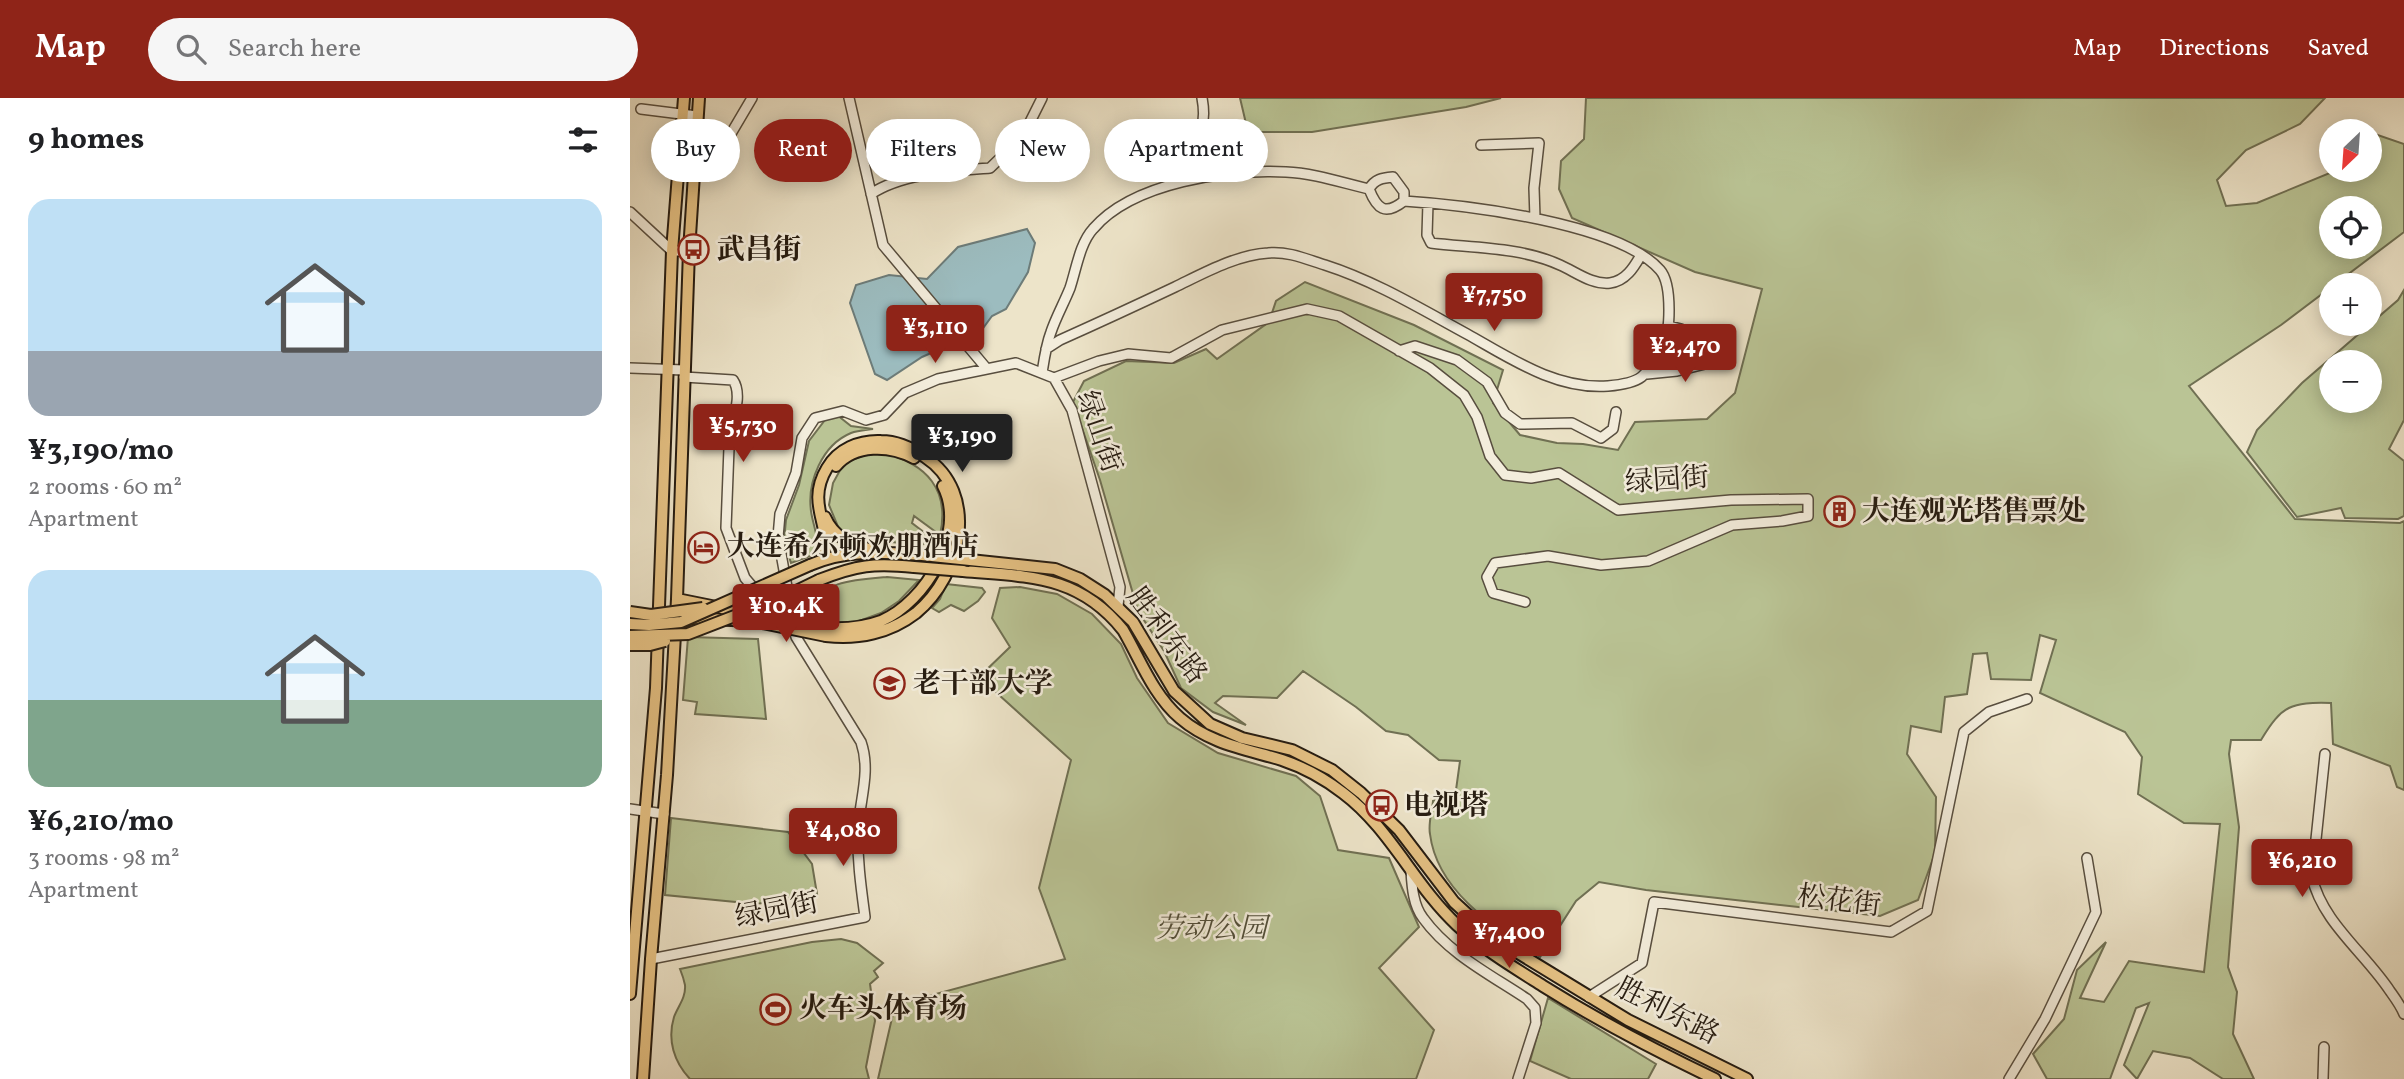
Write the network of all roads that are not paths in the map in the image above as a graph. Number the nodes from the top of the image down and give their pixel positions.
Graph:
1 (684, 98) edge
2 (699, 98) edge
3 (752, 98) edge
4 (849, 98) edge
5 (1042, 98) edge
6 (1202, 98) edge
7 (641, 109) dead end
8 (682, 114) junction
9 (697, 116) junction
10 (697, 119) edge
11 (740, 119) edge
12 (1204, 119) edge
13 (1481, 145) dead end
14 (693, 182) edge
15 (1369, 189) junction
16 (871, 194) junction
17 (1404, 201) junction
18 (1428, 203) junction
19 (630, 212) edge
20 (1535, 218) junction
21 (672, 251) junction
22 (689, 251) junction
23 (1641, 254) junction
24 (1669, 326) junction
25 (1046, 349) junction
26 (1399, 351) junction
27 (1717, 361) dead end
28 (1694, 365) junction
29 (630, 368) edge
30 (987, 369) junction
31 (667, 370) junction
32 (1042, 373) junction
33 (684, 374) junction
34 (1647, 374) junction
35 (1055, 378) junction
36 (1616, 412) dead end
37 (875, 551) junction
38 (823, 560) junction
39 (677, 599) junction
40 (1525, 602) dead end
41 (713, 606) junction
42 (1118, 606) junction
43 (630, 612) edge
44 (792, 613) junction
45 (675, 617) junction
46 (754, 618) junction
47 (659, 619) junction
48 (630, 624) edge
49 (827, 632) junction
50 (688, 634) junction
51 (630, 636) edge
52 (796, 637) joint
53 (630, 645) edge
54 (630, 655) edge
55 (2027, 699) dead end
56 (2325, 754) dead end
57 (630, 809) edge
58 (647, 811) junction
59 (664, 814) junction
60 (2087, 858) dead end
61 (1412, 871) junction
62 (631, 958) edge
63 (651, 959) junction
64 (630, 994) edge
65 (1588, 997) junction
66 (2404, 1014) edge
67 (2324, 1047) dead end
68 (643, 1079) edge
69 (1518, 1079) edge
70 (1715, 1079) edge
71 (1747, 1079) edge
72 (2009, 1079) edge
73 (2323, 1079) edge

1 - 8 main road
2 - 9 main road
3 - 11 street
4 - 16 street
5 - 16 street
6 - 12 street
7 - 8 street
8 - 9 street
8 - 21 main road
9 - 10 main road
13 - 20 street
14 - 22 main road
15 - 17 street
15 - 17 street
15 - 25 street
16 - 30 street
17 - 18 street
18 - 20 street
18 - 23 street
19 - 21 street
20 - 23 street
21 - 22 street
21 - 31 main road
22 - 33 main road
23 - 24 street
24 - 28 street
24 - 34 street
25 - 32 street
25 - 34 street
26 - 35 street, 绿园街
26 - 36 street
26 - 40 street, 绿园街
27 - 28 street
28 - 34 street
29 - 31 street
30 - 32 street, 绿山街
30 - 44 street, 绿山街
31 - 33 street
31 - 47 main road
32 - 35 street, 绿山街
33 - 39 main road
33 - 44 street
35 - 42 street, 绿山街
37 - 38 main road, 胜利东路
37 - 42 main road, 胜利东路, bridge
37 - 49 main road
38 - 41 main road, 胜利东路, bridge
38 - 49 main road
39 - 45 main road
39 - 46 main road
39 - 47 street
41 - 43 main road, bridge
41 - 48 main road, bridge
42 - 65 main road, 胜利东路
44 - 52 street, 绿山街
45 - 46 main road
45 - 59 main road
46 - 49 main road, bridge
47 - 54 street
47 - 58 main road
50 - 51 main road, bridge
50 - 53 main road, bridge
50 - 61 main road, bridge
52 - 63 street, 绿园街
55 - 65 street, 松花街
56 - 66 street
57 - 58 street
58 - 59 street
58 - 62 main road
59 - 63 main road
60 - 72 street
61 - 69 street
61 - 70 main road
62 - 63 main road
62 - 64 main road
63 - 68 main road
65 - 71 main road, 胜利东路
67 - 73 street

